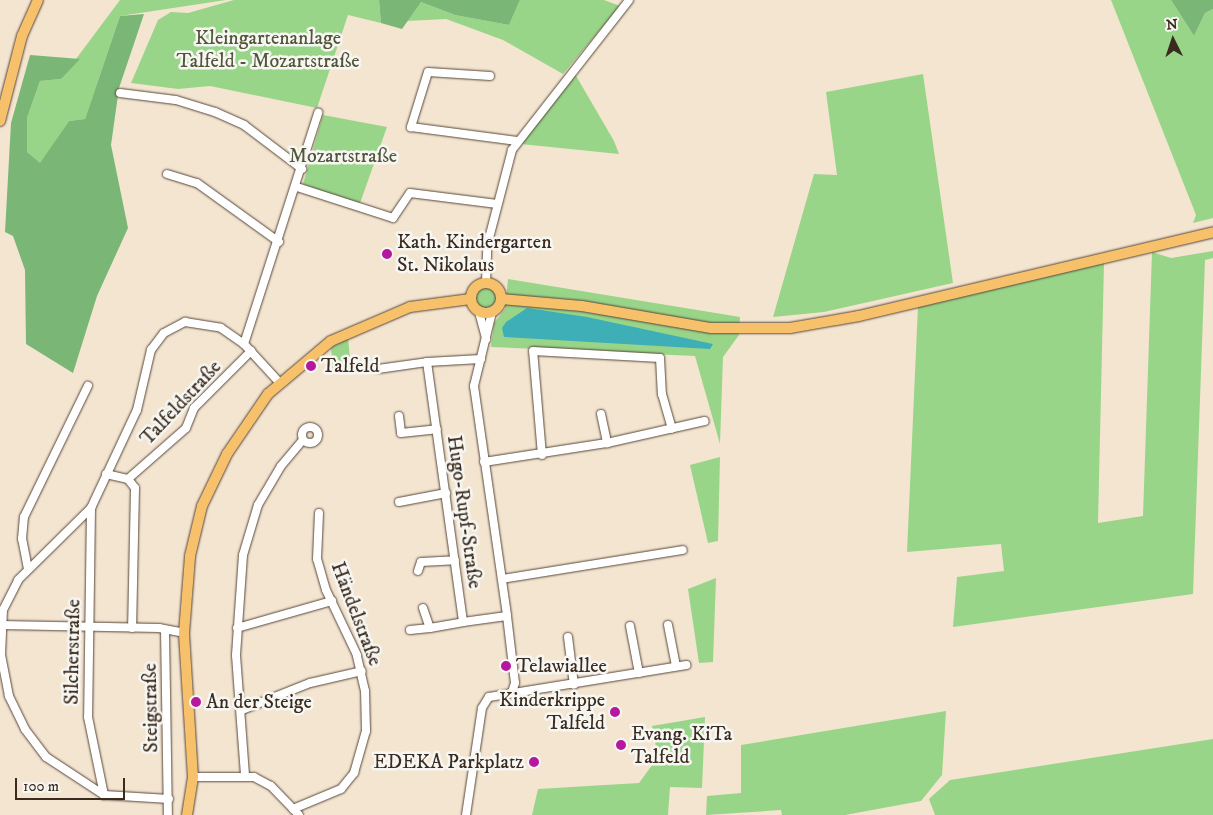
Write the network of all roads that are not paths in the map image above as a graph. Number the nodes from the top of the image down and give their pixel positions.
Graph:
1 (38, 0) edge
2 (629, 0) edge
3 (490, 76) dead end
4 (120, 93) dead end
5 (318, 113) dead end
6 (0, 121) edge
7 (517, 141) junction
8 (302, 169) junction
9 (167, 174) dead end
10 (297, 187) junction
11 (497, 204) junction
12 (1213, 232) edge
13 (279, 242) junction
14 (486, 283) junction
15 (470, 299) junction
16 (501, 299) junction
17 (479, 312) junction
18 (492, 312) junction
19 (487, 340) junction
20 (244, 344) junction
21 (251, 351) junction
22 (481, 359) junction
23 (427, 362) junction
24 (378, 369) dead end
25 (279, 382) junction
26 (88, 386) dead end
27 (601, 414) dead end
28 (399, 416) dead end
29 (705, 421) dead end
30 (437, 429) junction
31 (672, 429) junction
32 (303, 440) dead end
33 (607, 443) junction
34 (542, 455) junction
35 (484, 462) junction
36 (106, 474) junction
37 (128, 479) junction
38 (446, 493) junction
39 (399, 502) dead end
40 (91, 508) junction
41 (319, 513) dead end
42 (683, 550) dead end
43 (455, 560) junction
44 (28, 569) junction
45 (418, 571) dead end
46 (502, 579) junction
47 (332, 601) junction
48 (423, 608) dead end
49 (1, 610) edge
50 (507, 616) junction
51 (463, 622) junction
52 (1, 625) edge
53 (668, 625) dead end
54 (630, 626) dead end
55 (89, 627) junction
56 (132, 628) junction
57 (237, 628) junction
58 (430, 628) junction
59 (166, 630) junction
60 (410, 630) dead end
61 (184, 633) junction
62 (568, 637) dead end
63 (686, 665) dead end
64 (676, 666) junction
65 (362, 671) junction
66 (639, 673) junction
67 (574, 685) junction
68 (512, 692) junction
69 (242, 710) junction
70 (245, 775) junction
71 (193, 777) junction
72 (104, 795) junction
73 (169, 799) junction
74 (296, 812) edge
75 (168, 815) edge
76 (187, 815) edge
77 (466, 815) edge

1 - 6 main road
2 - 7 street
3 - 7 street
4 - 8 street
5 - 8 street
7 - 11 street
8 - 10 street
9 - 13 street
10 - 11 street
10 - 13 street
11 - 14 street
12 - 16 main road
13 - 20 street
14 - 15 main road
14 - 16 main road
15 - 17 main road
15 - 25 main road
16 - 18 main road
17 - 18 main road
17 - 19 street
18 - 19 street
19 - 22 street
20 - 21 street, Talfeldstraße
20 - 36 street, Talfeldstraße
21 - 25 street, Talfeldstraße
21 - 37 street, Talfeldstraße
22 - 23 street
22 - 35 street
23 - 24 street
23 - 30 street, Hugo-Rupf-Straße
25 - 61 main road
26 - 44 street
27 - 33 street
28 - 30 street
29 - 31 street
30 - 38 street, Hugo-Rupf-Straße
31 - 33 street
31 - 34 street
32 - 57 street
33 - 34 street
34 - 35 street
35 - 46 street
36 - 37 street
36 - 40 street, Talfeldstraße
37 - 56 street
38 - 39 street
38 - 43 street, Hugo-Rupf-Straße
40 - 44 street, Talfeldstraße
40 - 55 street, Silcherstraße
41 - 47 street, Händelstraße
42 - 46 street
43 - 45 street
43 - 51 street, Hugo-Rupf-Straße
44 - 49 street, Talfeldstraße
46 - 50 street
47 - 57 street
47 - 65 street, Händelstraße
48 - 58 street
49 - 52 street, Talfeldstraße
50 - 51 street
50 - 68 street
51 - 58 street
52 - 55 street
52 - 72 street, Talfeldstraße
53 - 64 street
54 - 66 street
55 - 56 street
55 - 72 street, Silcherstraße
56 - 59 street
57 - 69 street
58 - 60 street
59 - 61 street
59 - 73 street, Steigstraße
61 - 71 main road
62 - 67 street
63 - 64 street
64 - 66 street
65 - 69 street
65 - 74 street, Händelstraße
66 - 67 street
67 - 68 street
68 - 77 street
69 - 70 street
70 - 71 street
70 - 74 street
71 - 76 main road
72 - 73 street, Talfeldstraße
73 - 75 street, Steigstraße

